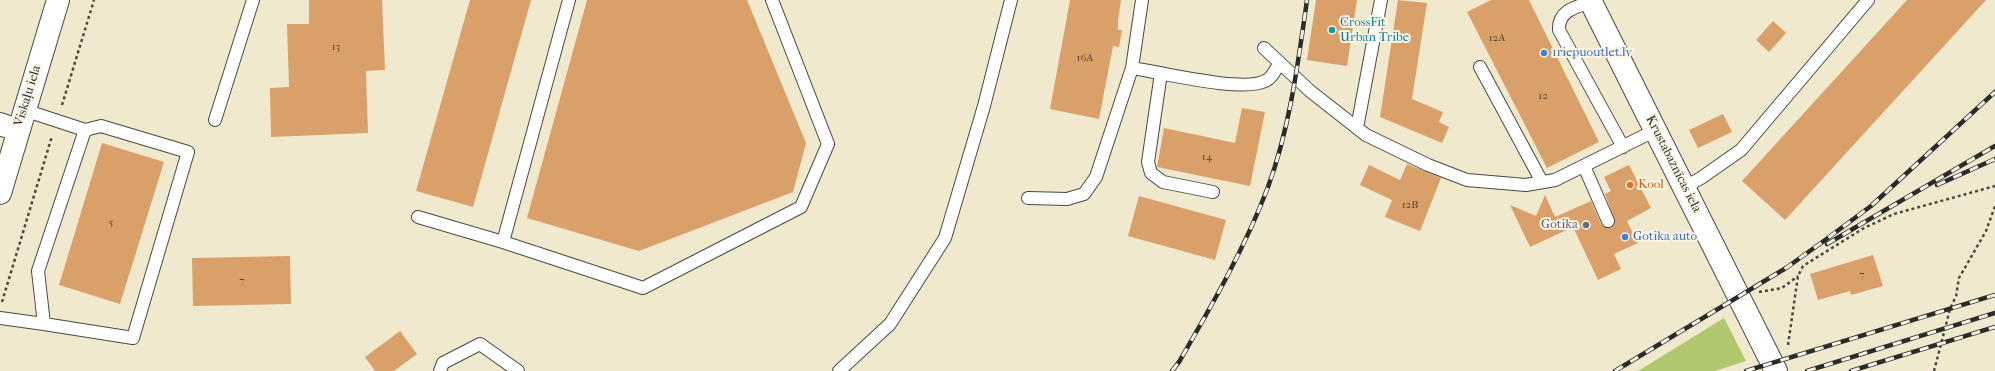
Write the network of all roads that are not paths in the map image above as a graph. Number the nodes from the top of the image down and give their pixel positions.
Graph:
1 (58, 0) edge
2 (253, 0) edge
3 (569, 0) edge
4 (772, 0) edge
5 (1011, 0) edge
6 (1142, 0) edge
7 (1381, 0) edge
8 (1868, 0) edge
9 (1590, 1) edge
10 (1264, 48) dead end
11 (1280, 63) junction
12 (1480, 67) dead end
13 (1132, 68) junction
14 (1161, 73) junction
15 (215, 120) dead end
16 (14, 121) edge
17 (1357, 128) junction
18 (85, 130) junction
19 (1656, 130) junction
20 (1623, 147) junction
21 (1584, 166) junction
22 (1542, 182) junction
23 (1685, 188) junction
24 (1212, 192) dead end
25 (0, 193) edge
26 (1028, 198) dead end
27 (418, 217) dead end
28 (1608, 222) dead end
29 (503, 242) junction
30 (0, 318) edge
31 (44, 324) junction
32 (440, 371) edge
33 (518, 371) edge
34 (838, 371) edge
35 (1776, 371) edge

1 - 16 street, Viskaļu iela
2 - 15 lane
3 - 29 lane
4 - 29 lane
5 - 34 lane
6 - 13 lane
7 - 17 lane
8 - 23 lane
9 - 19 street, Krustabaznīcas iela
9 - 20 lane
10 - 11 lane
11 - 14 lane
11 - 17 lane
12 - 22 lane
13 - 14 lane
13 - 26 lane
14 - 24 lane
16 - 18 lane
16 - 25 street, Viskaļu iela
17 - 22 lane
18 - 31 lane
18 - 31 lane
19 - 20 lane
19 - 23 street, Krustabaznīcas iela
20 - 21 lane
21 - 22 lane
21 - 28 lane
23 - 35 street, Krustabaznīcas iela
27 - 29 lane
30 - 31 lane
32 - 33 lane

